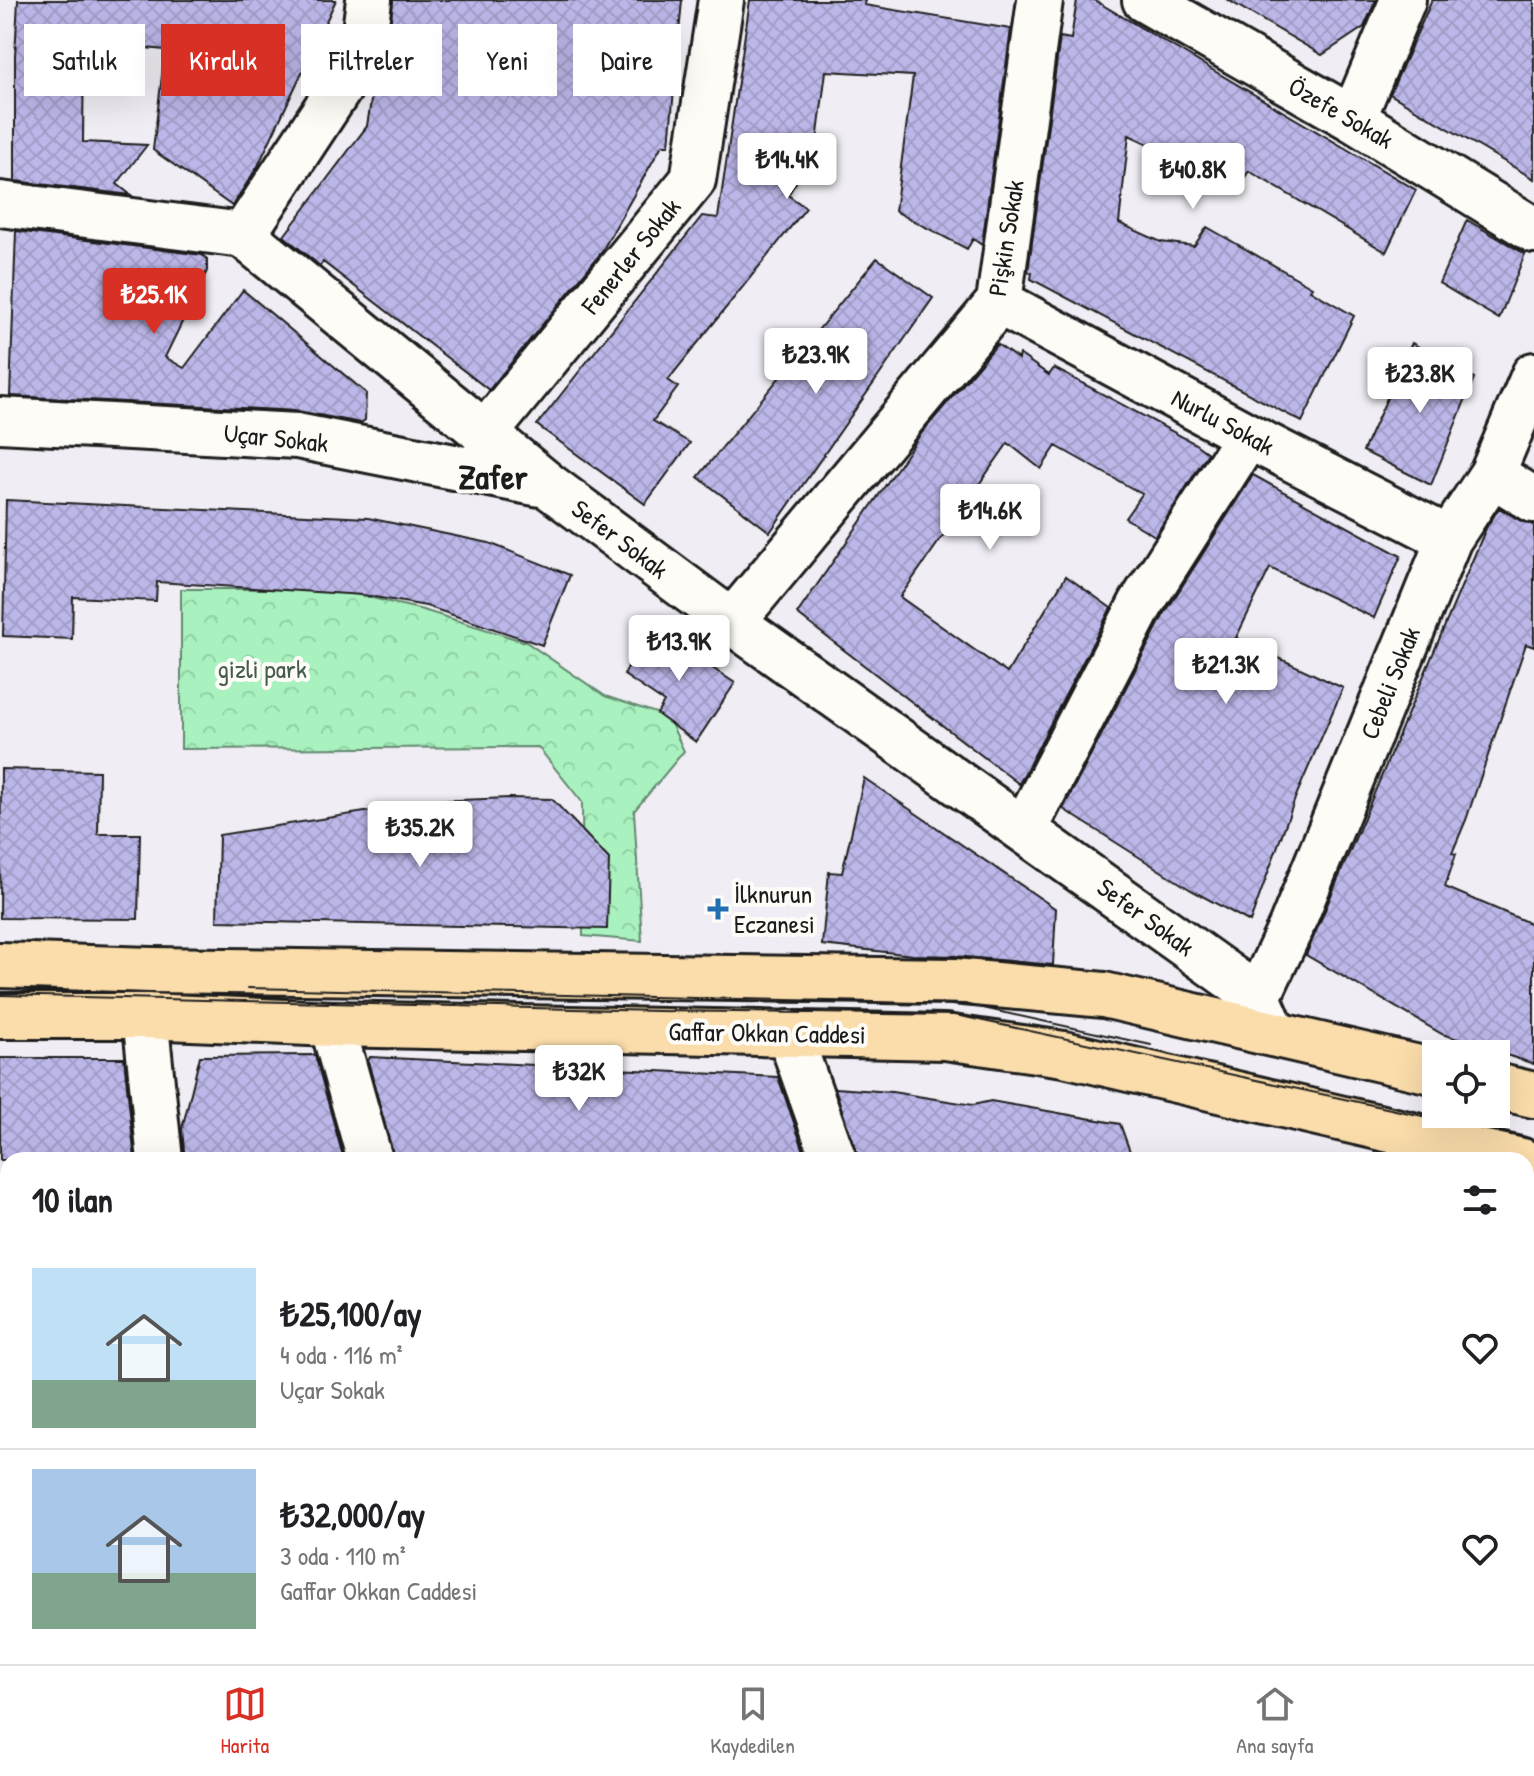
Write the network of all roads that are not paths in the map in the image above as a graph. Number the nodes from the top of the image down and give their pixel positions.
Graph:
1 (369, 0) edge
2 (721, 0) edge
3 (1040, 0) edge
4 (1145, 0) edge
5 (1403, 0) edge
6 (1353, 119) junction
7 (0, 204) edge
8 (1534, 230) edge
9 (243, 235) junction
10 (999, 302) junction
11 (1534, 375) edge
12 (0, 420) edge
13 (484, 435) junction
14 (1248, 436) junction
15 (1492, 474) junction
16 (549, 486) junction
17 (1534, 500) edge
18 (1449, 539) junction
19 (732, 622) junction
20 (1024, 830) junction
21 (0, 965) edge
22 (0, 1016) edge
23 (145, 1016) junction
24 (1266, 1016) junction
25 (332, 1024) junction
26 (789, 1033) junction
27 (1422, 1067) edge
28 (1510, 1089) edge
29 (1534, 1095) edge
30 (159, 1152) edge
31 (368, 1152) edge
32 (831, 1152) edge
33 (1486, 1152) edge

1 - 9 street
2 - 13 street, Fenerler Sokak
3 - 10 street, Pişkin Sokak
4 - 6 street, Özefe Sokak
5 - 6 street
6 - 8 street, Özefe Sokak
7 - 9 street
9 - 13 street, Sefer Sokak
10 - 14 street, Nurlu Sokak
10 - 19 street, Pişkin Sokak
11 - 15 street, Cebeli Sokak
12 - 16 street, Uçar Sokak
13 - 16 street, Sefer Sokak
14 - 18 street, Nurlu Sokak
14 - 20 street
15 - 17 street
15 - 18 street, Cebeli Sokak
16 - 19 street, Sefer Sokak
18 - 24 street, Cebeli Sokak
19 - 20 street, Sefer Sokak
20 - 24 street, Sefer Sokak
21 - 24 main road, Gaffar Okkan Caddesi
22 - 23 main road, Gaffar Okkan Caddesi
23 - 25 main road, Gaffar Okkan Caddesi
23 - 30 street
24 - 27 main road, Gaffar Okkan Caddesi
25 - 26 main road, Gaffar Okkan Caddesi
25 - 31 street
26 - 32 street
26 - 33 main road, Gaffar Okkan Caddesi
28 - 29 main road

